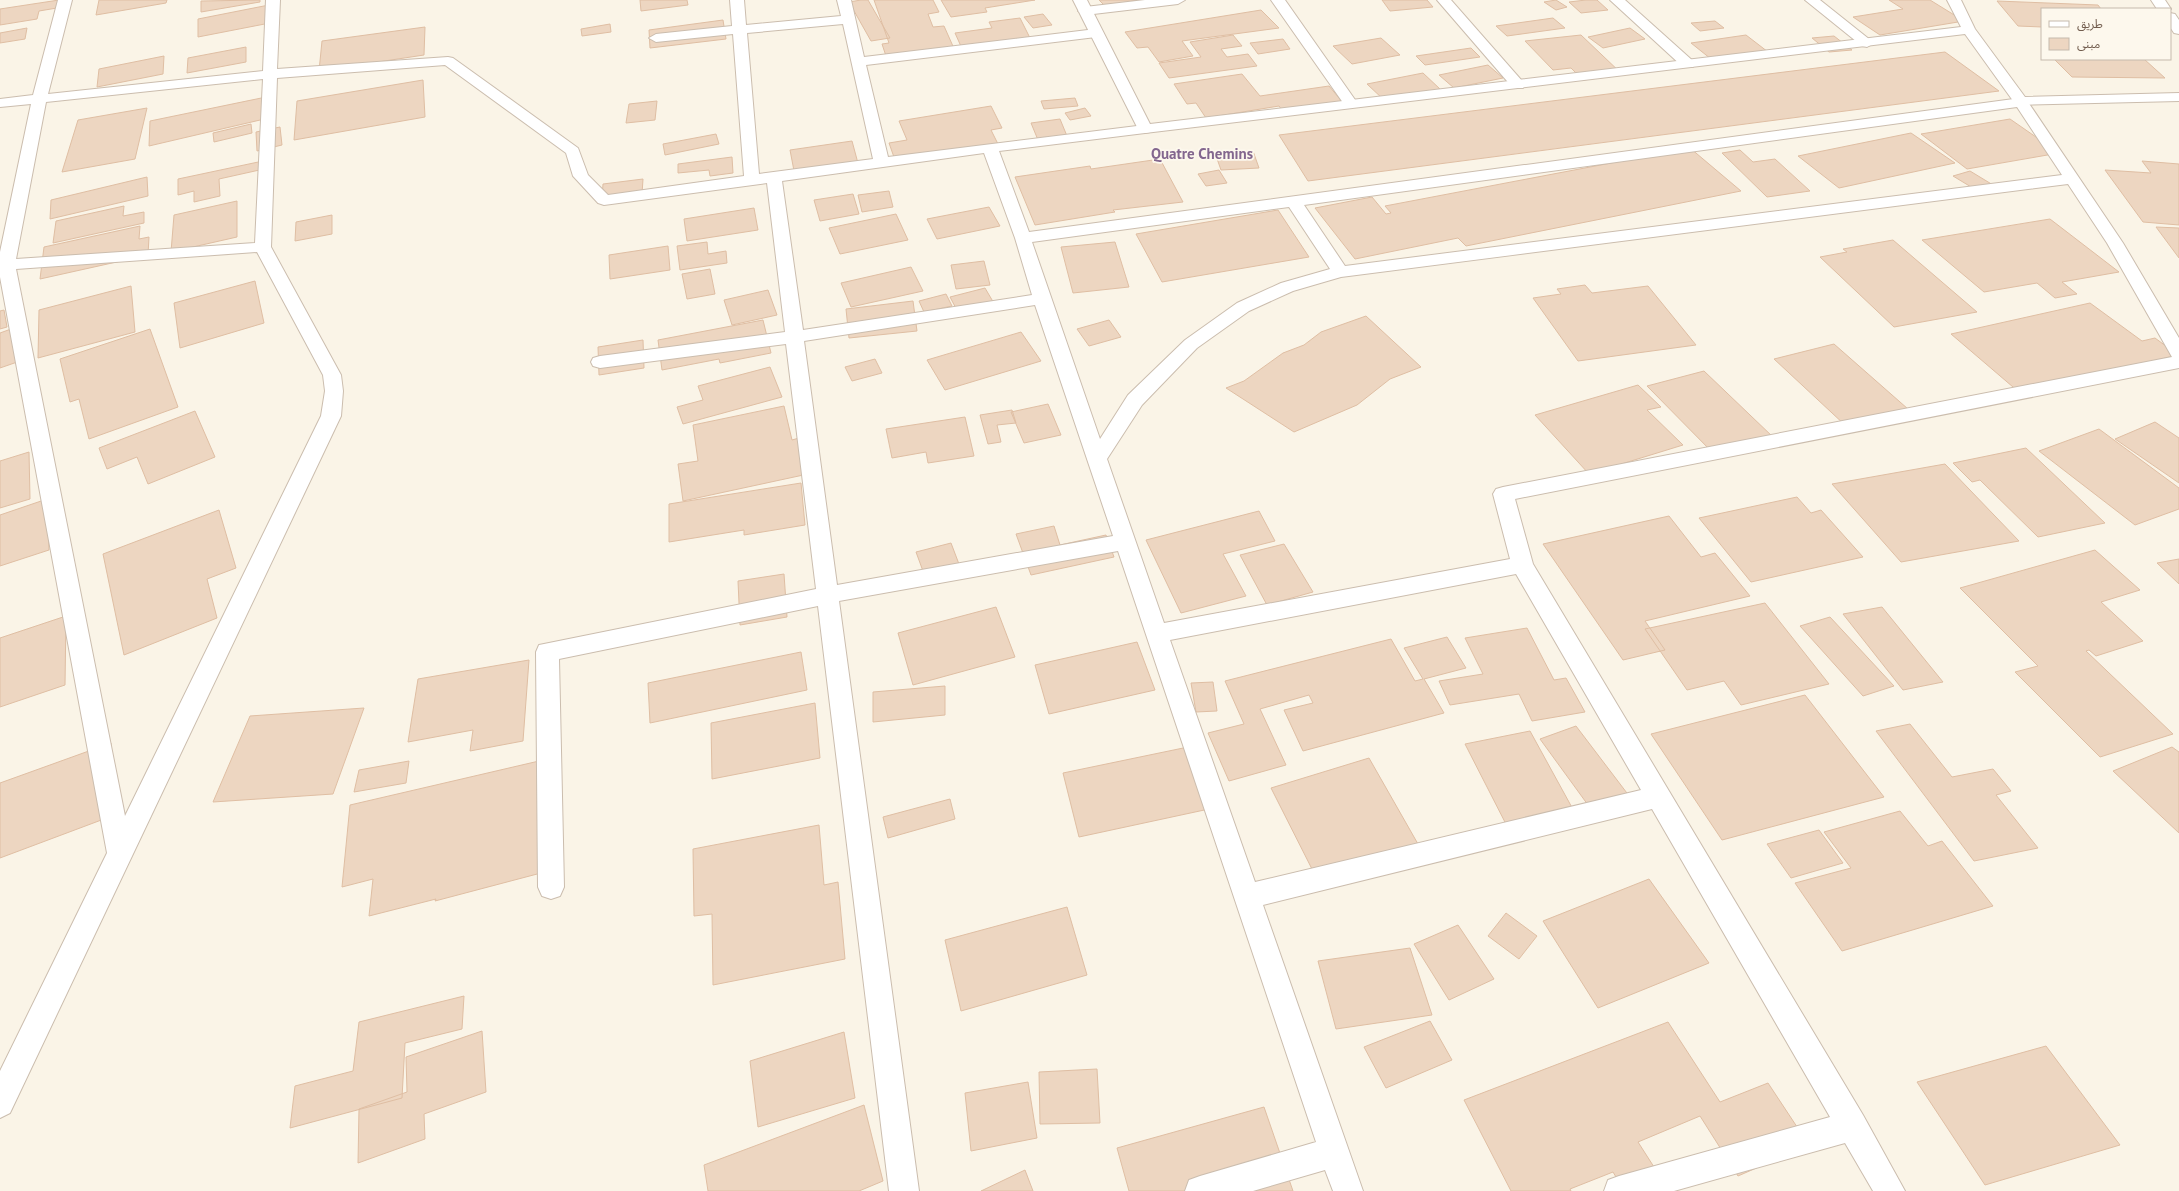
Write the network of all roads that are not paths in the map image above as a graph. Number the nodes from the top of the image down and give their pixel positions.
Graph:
1 (66, 0) edge
2 (274, 0) edge
3 (737, 0) edge
4 (844, 0) edge
5 (1178, 0) edge
6 (1278, 0) edge
7 (1444, 0) edge
8 (1617, 0) edge
9 (1812, 0) edge
10 (1954, 0) edge
11 (1083, 5) edge
12 (2171, 18) edge
13 (848, 19) junction
14 (740, 30) junction
15 (1969, 30) junction
16 (2179, 30) edge
17 (1096, 33) junction
18 (656, 38) dead end
19 (1867, 42) junction
20 (857, 62) junction
21 (1688, 64) junction
22 (271, 74) junction
23 (1518, 85) junction
24 (2179, 97) edge
25 (40, 99) junction
26 (2021, 102) junction
27 (0, 103) edge
28 (1351, 104) junction
29 (1145, 129) junction
30 (990, 148) junction
31 (880, 162) junction
32 (763, 178) junction
33 (2071, 179) junction
34 (1293, 200) junction
35 (1023, 238) junction
36 (263, 246) junction
37 (3, 265) edge
38 (1340, 272) junction
39 (1042, 299) junction
40 (795, 337) junction
41 (2179, 354) edge
42 (600, 362) dead end
43 (2179, 362) edge
44 (1097, 459) junction
45 (1126, 542) junction
46 (1522, 565) junction
47 (828, 595) junction
48 (1156, 634) junction
49 (1658, 797) junction
50 (120, 854) junction
51 (551, 887) dead end
52 (1247, 896) junction
53 (0, 1103) edge
54 (1852, 1126) junction
55 (1334, 1152) junction
56 (904, 1191) edge
57 (1200, 1191) edge
58 (1348, 1191) edge
59 (1618, 1191) edge
60 (1890, 1191) edge

1 - 25 street
2 - 22 street
3 - 14 street
4 - 13 street
5 - 11 street
6 - 28 street
7 - 23 street
8 - 21 street
9 - 19 street
10 - 15 street
11 - 17 street
12 - 16 street
13 - 14 street
13 - 20 street
14 - 18 street
14 - 32 street
15 - 19 street
15 - 26 street
17 - 20 street
17 - 29 street
19 - 21 street
20 - 31 street
21 - 23 street
22 - 25 street
22 - 32 street
22 - 36 street
23 - 28 street
24 - 26 street
25 - 27 street
25 - 37 street
26 - 33 street
26 - 34 street
28 - 29 street
29 - 30 street
30 - 31 street
30 - 35 street
31 - 32 street
32 - 40 street
33 - 38 street
33 - 41 street
34 - 35 street
34 - 38 street
35 - 39 street
36 - 37 street
36 - 50 street
37 - 50 street
38 - 44 street
39 - 40 street
39 - 44 street
40 - 42 street
40 - 47 street
43 - 46 street
44 - 45 street
45 - 47 street
45 - 48 street
46 - 48 street
46 - 49 street
47 - 51 street
47 - 56 street
48 - 52 street
49 - 52 street
49 - 54 street
50 - 53 street
52 - 55 street
54 - 59 street
54 - 60 street
55 - 57 street
55 - 58 street

